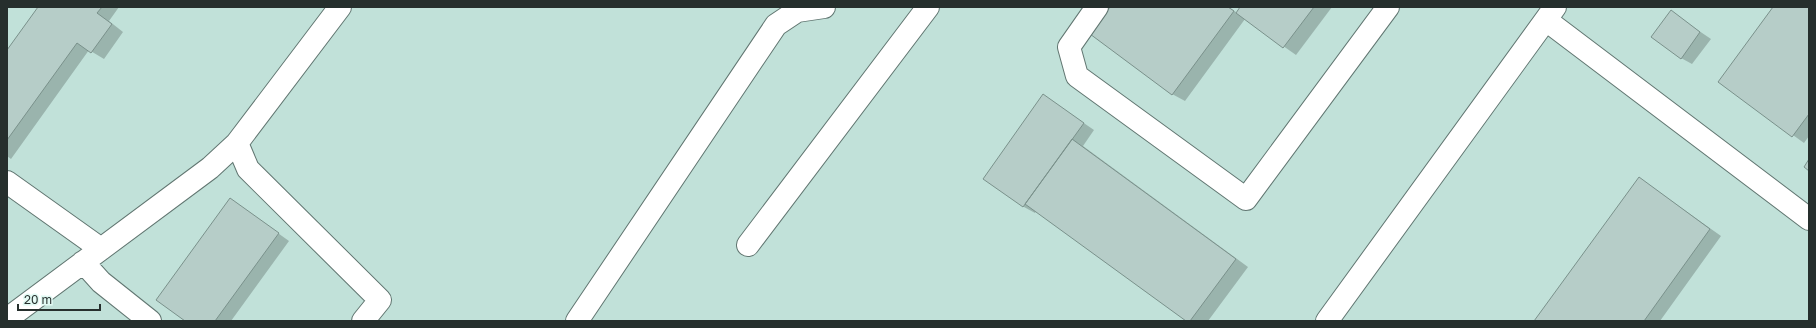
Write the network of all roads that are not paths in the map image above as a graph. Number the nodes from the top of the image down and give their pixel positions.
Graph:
1 (340, 7) edge
2 (824, 7) edge
3 (928, 7) edge
4 (1097, 7) edge
5 (1388, 7) edge
6 (1550, 13) edge
7 (237, 144) junction
8 (7, 182) edge
9 (1809, 219) edge
10 (748, 245) dead end
11 (101, 249) junction
12 (83, 262) junction
13 (8, 318) edge
14 (150, 321) edge
15 (363, 321) edge
16 (577, 321) edge
17 (1327, 321) edge

1 - 7 lane
2 - 16 lane
3 - 10 lane
4 - 5 lane
6 - 9 lane
6 - 17 lane
7 - 11 lane
7 - 15 lane
8 - 11 lane
11 - 12 lane
12 - 13 lane
12 - 14 lane

